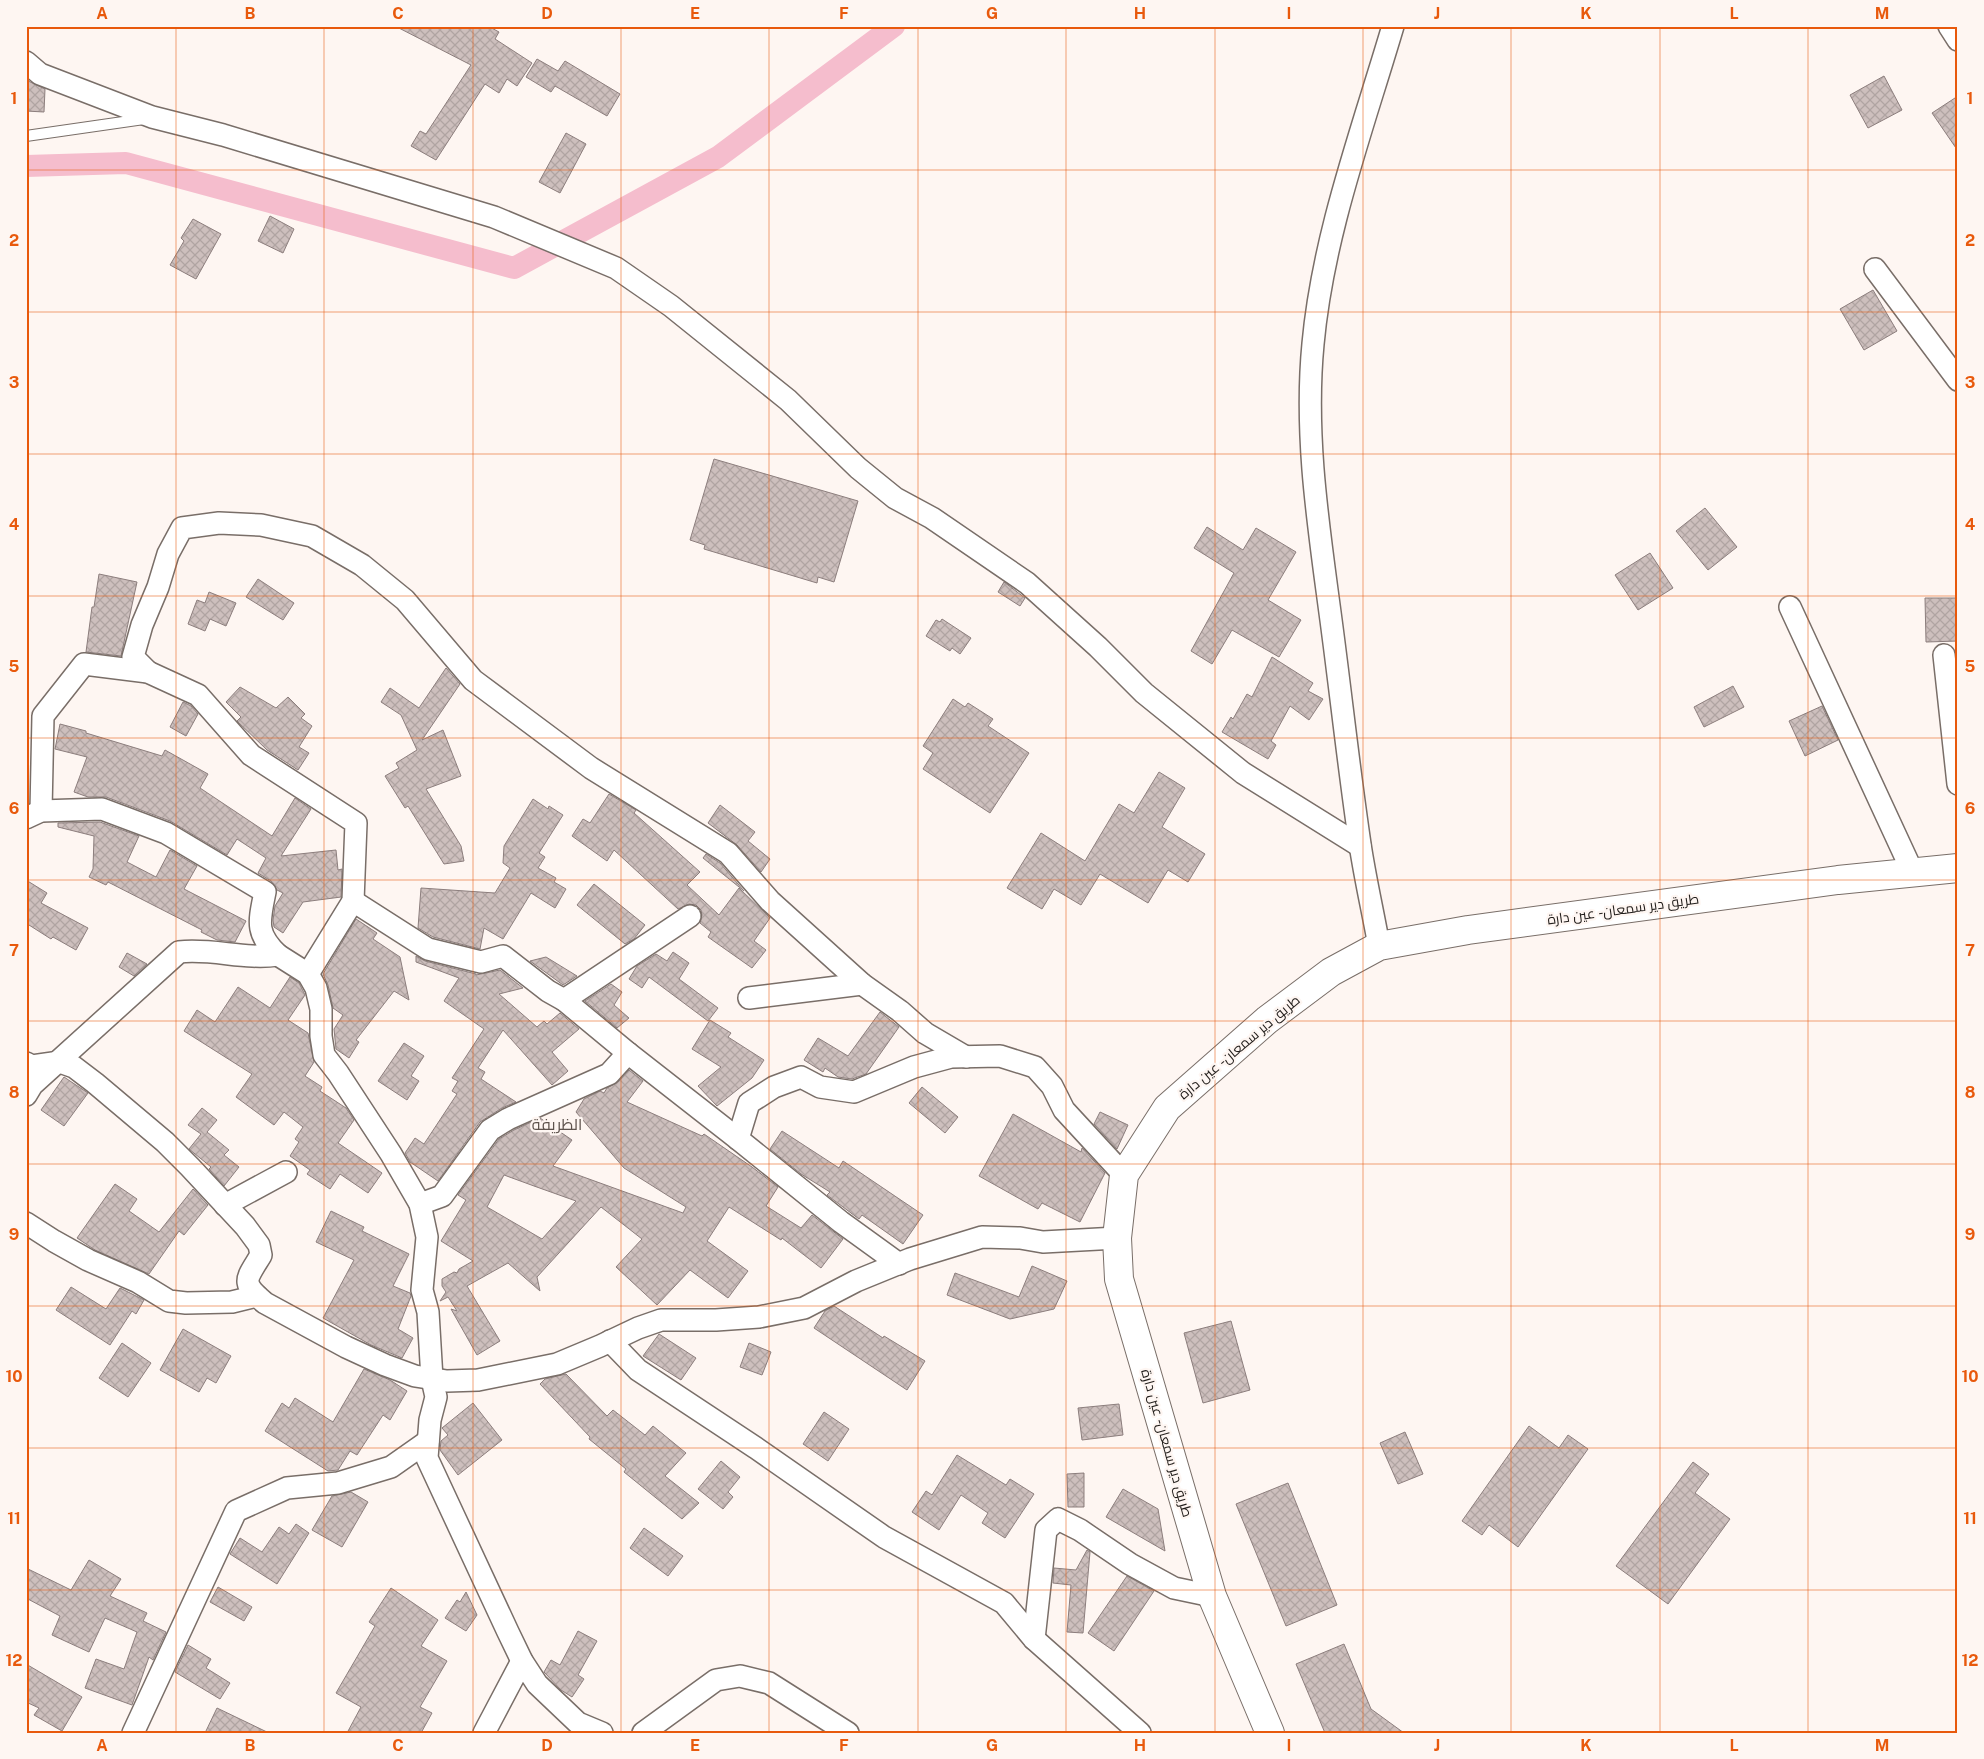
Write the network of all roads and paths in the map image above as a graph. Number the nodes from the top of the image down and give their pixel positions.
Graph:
1 (1393, 26) edge
2 (1949, 26) edge
3 (1958, 40) edge
4 (26, 62) edge
5 (152, 117) junction
6 (26, 136) edge
7 (1875, 269) dead end
8 (1958, 380) edge
9 (1790, 607) dead end
10 (1944, 655) dead end
11 (148, 672) junction
12 (1958, 784) edge
13 (34, 814) edge
14 (1360, 846) junction
15 (1958, 868) edge
16 (1913, 873) junction
17 (353, 901) junction
18 (690, 916) dead end
19 (1379, 946) junction
20 (278, 955) junction
21 (308, 974) junction
22 (862, 984) junction
23 (749, 998) dead end
24 (564, 1000) junction
25 (628, 1053) junction
26 (966, 1057) junction
27 (26, 1062) edge
28 (60, 1062) junction
29 (26, 1095) edge
30 (738, 1139) junction
31 (286, 1172) dead end
32 (1124, 1175) junction
33 (420, 1204) junction
34 (225, 1205) junction
35 (26, 1223) edge
36 (1117, 1238) junction
37 (899, 1264) junction
38 (257, 1296) junction
39 (610, 1341) junction
40 (432, 1379) junction
41 (428, 1441) junction
42 (1212, 1596) junction
43 (1034, 1639) junction
44 (522, 1661) junction
45 (133, 1733) edge
46 (484, 1733) edge
47 (602, 1733) edge
48 (642, 1733) edge
49 (848, 1733) edge
50 (1140, 1733) edge
51 (1270, 1733) edge

1 - 14 street
2 - 3 street
4 - 5 street
5 - 6 lane
5 - 14 street
7 - 8 street
9 - 16 street
10 - 12 street
11 - 13 street
11 - 17 street
11 - 22 street
13 - 20 street
14 - 19 street
15 - 16 main road, طريق دير سمعان - عين دارة
16 - 19 main road, طريق دير سمعان - عين دارة
17 - 21 street
17 - 24 street
18 - 24 street
19 - 32 main road, طريق دير سمعان - عين دارة
20 - 21 street
20 - 28 street
21 - 33 street
22 - 23 street
22 - 26 street
24 - 25 street
25 - 30 street
25 - 33 street
26 - 30 street
26 - 32 street
27 - 28 street
28 - 29 street
28 - 34 street
30 - 37 street
31 - 34 street
32 - 36 main road, طريق دير سمعان - عين دارة
33 - 40 street
34 - 38 street
35 - 38 street
36 - 37 street
36 - 42 main road, طريق دير سمعان - عين دارة
37 - 39 street
38 - 40 street
39 - 40 street
39 - 43 street
40 - 41 street
41 - 44 street
41 - 45 street
42 - 43 street
42 - 51 main road, طريق دير سمعان - عين دارة
43 - 50 street
44 - 46 street
44 - 47 street
48 - 49 street

